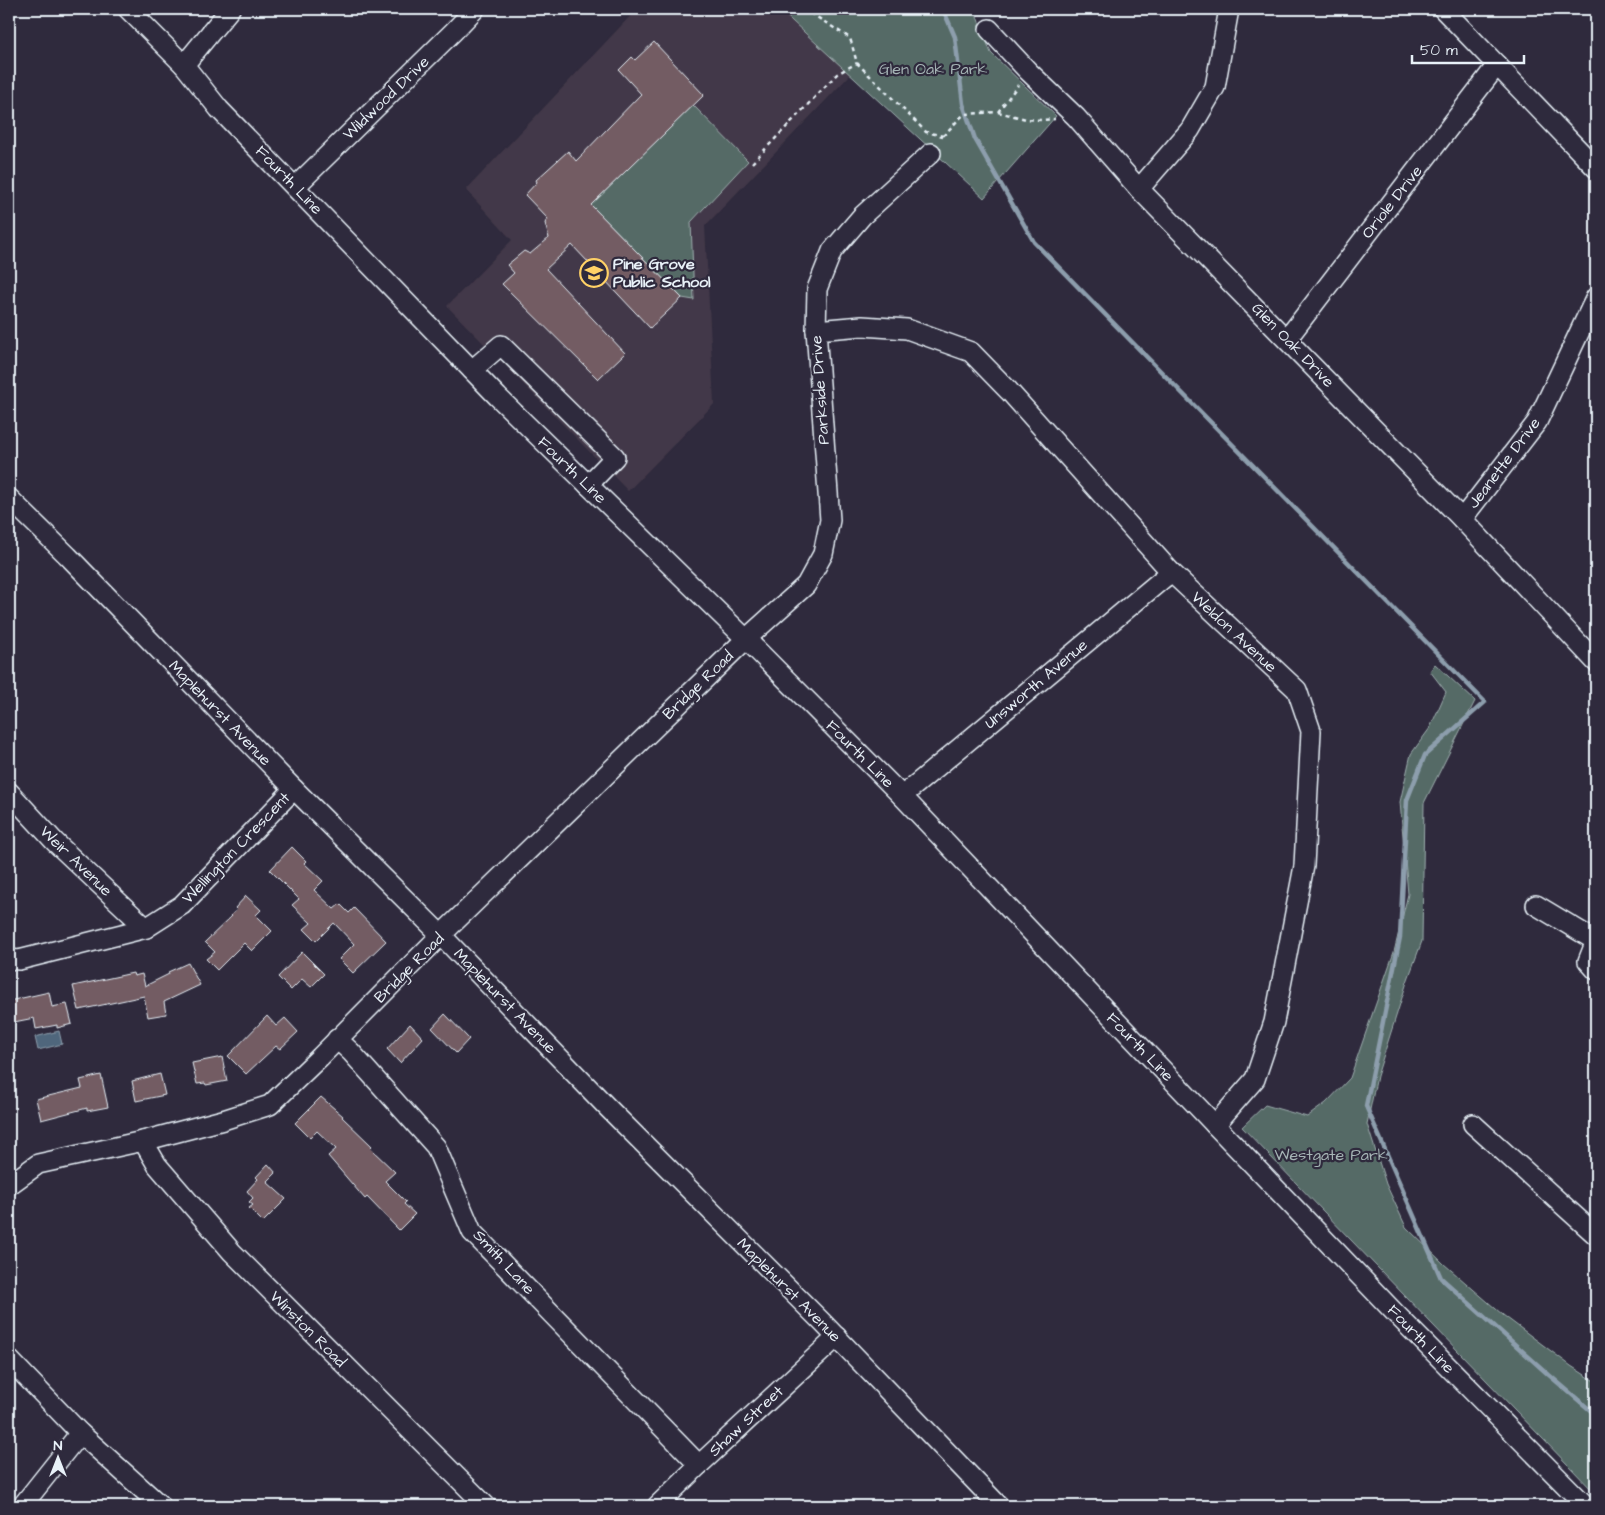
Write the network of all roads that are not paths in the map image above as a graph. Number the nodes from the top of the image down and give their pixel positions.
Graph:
1 (128, 9) edge
2 (230, 9) edge
3 (475, 9) edge
4 (1229, 9) edge
5 (1445, 10) edge
6 (989, 29) dead end
7 (184, 66) junction
8 (1497, 66) junction
9 (931, 153) road end
10 (1596, 168) edge
11 (295, 187) junction
12 (1140, 189) junction
13 (1596, 297) edge
14 (816, 330) junction
15 (1287, 339) junction
16 (472, 370) junction
17 (588, 485) junction
18 (9, 498) edge
19 (1462, 519) junction
20 (1171, 572) junction
21 (746, 639) junction
22 (1596, 662) edge
23 (294, 789) junction
24 (9, 792) edge
25 (902, 796) junction
26 (1536, 905) dead end
27 (146, 928) junction
28 (441, 935) junction
29 (1596, 941) edge
30 (9, 959) edge
31 (1596, 970) edge
32 (337, 1039) junction
33 (1474, 1124) dead end
34 (1215, 1125) junction
35 (142, 1141) junction
36 (9, 1185) edge
37 (1596, 1235) edge
38 (837, 1337) junction
39 (9, 1359) edge
40 (80, 1433) junction
41 (699, 1465) junction
42 (994, 1504) edge
43 (22, 1506) edge
44 (161, 1506) edge
45 (486, 1506) edge
46 (657, 1506) edge
47 (1586, 1506) edge

1 - 7 street, Fourth Line
2 - 7 street
3 - 11 street, Wildwood Drive
4 - 12 street
5 - 8 street
6 - 12 street, Glen Oak Drive
7 - 11 street, Fourth Line
8 - 10 street
8 - 15 street, Oriole Drive
9 - 14 street, Parkside Drive
11 - 16 street, Fourth Line
12 - 15 street, Glen Oak Drive
13 - 19 street, Jeanette Drive
14 - 20 street, Weldon Avenue
14 - 21 street, Parkside Drive
15 - 19 street, Glen Oak Drive
16 - 17 street, Fourth Line
16 - 17 street
17 - 21 street, Fourth Line
18 - 23 street, Maplehurst Avenue
19 - 22 street, Glen Oak Drive
20 - 25 street, Unsworth Avenue
20 - 34 street, Weldon Avenue
21 - 25 street, Fourth Line
21 - 28 street, Bridge Road
23 - 27 street, Wellington Crescent
23 - 28 street, Maplehurst Avenue
24 - 27 street, Weir Avenue
25 - 34 street, Fourth Line
26 - 29 street
27 - 30 street, Wellington Crescent
28 - 32 street, Bridge Road
28 - 38 street, Maplehurst Avenue
29 - 31 street
32 - 35 street, Bridge Road
32 - 41 street, Smith Lane
33 - 37 street
34 - 47 street, Fourth Line
35 - 36 street, Bridge Road
35 - 45 street, Winston Road
38 - 41 street, Shaw Street
38 - 42 street, Maplehurst Avenue
39 - 40 street
40 - 43 street
40 - 44 street
41 - 46 street, Shaw Street

